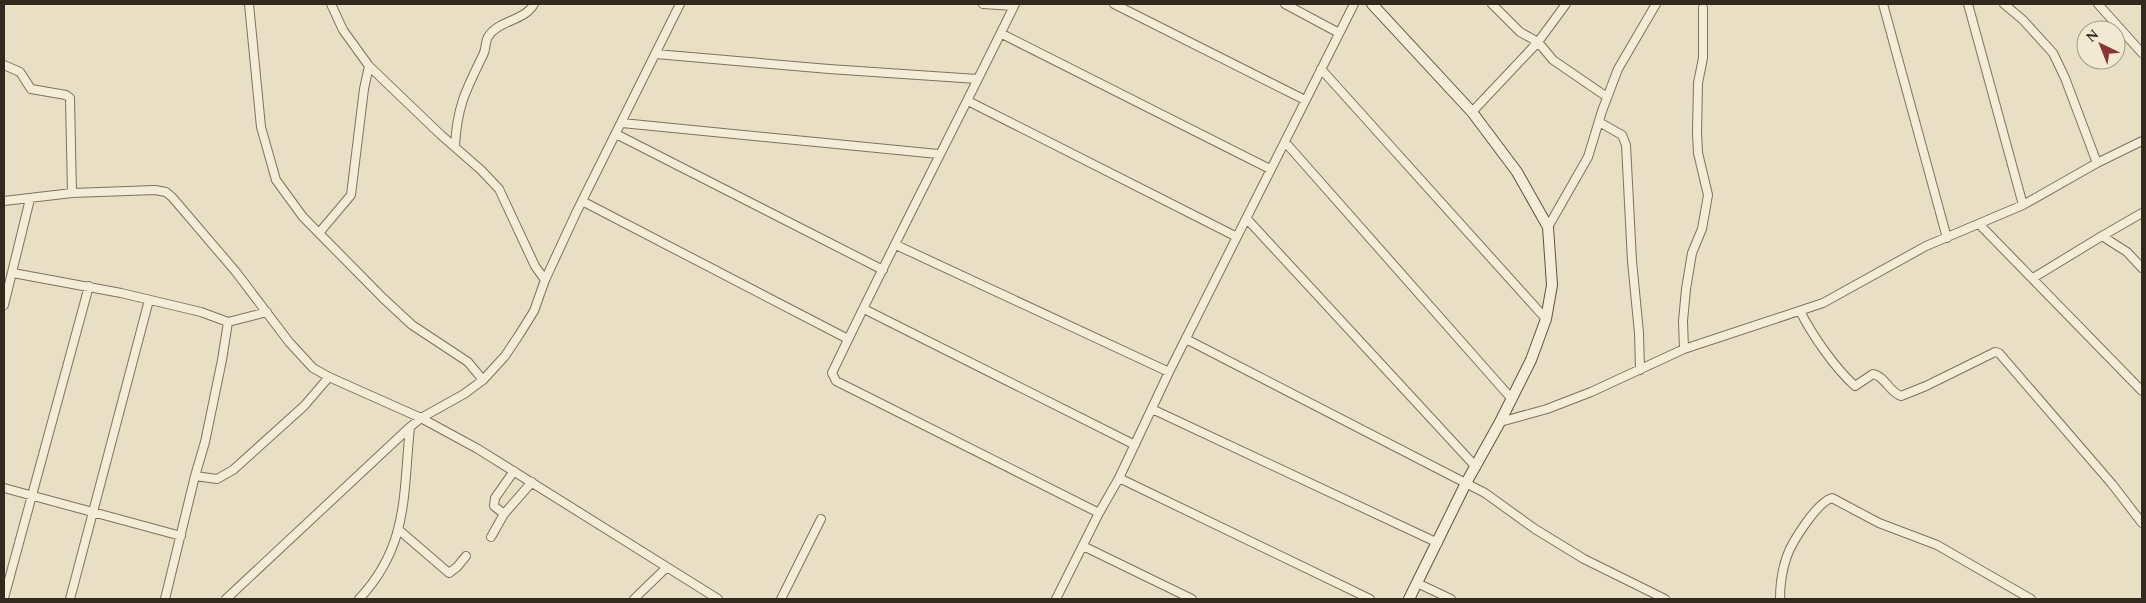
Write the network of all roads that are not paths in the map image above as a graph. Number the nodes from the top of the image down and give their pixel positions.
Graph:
1 (248, 4) edge
2 (331, 4) edge
3 (538, 4) edge
4 (680, 4) edge
5 (983, 4) edge
6 (1114, 4) edge
7 (1285, 4) edge
8 (1297, 4) edge
9 (1354, 4) edge
10 (1372, 4) edge
11 (1492, 4) edge
12 (1566, 4) edge
13 (1656, 4) edge
14 (1883, 4) edge
15 (1968, 4) edge
16 (2004, 4) edge
17 (2098, 4) edge
18 (1014, 5) edge
19 (533, 6) edge
20 (1703, 8) dead end
21 (1307, 14) junction
22 (1339, 33) junction
23 (1002, 34) junction
24 (1538, 42) junction
25 (2142, 53) edge
26 (656, 54) junction
27 (4, 65) edge
28 (369, 66) junction
29 (1321, 70) junction
30 (977, 79) junction
31 (1607, 97) junction
32 (1305, 100) junction
33 (968, 101) junction
34 (1472, 112) junction
35 (1599, 122) junction
36 (622, 123) junction
37 (616, 134) junction
38 (2142, 141) edge
39 (1285, 142) junction
40 (455, 146) junction
41 (938, 154) junction
42 (2097, 163) junction
43 (1270, 168) junction
44 (72, 193) junction
45 (30, 199) junction
46 (4, 201) edge
47 (582, 201) junction
48 (2023, 204) junction
49 (2142, 213) edge
50 (1247, 219) junction
51 (1979, 224) junction
52 (1548, 227) junction
53 (319, 233) junction
54 (2102, 236) junction
55 (1237, 237) junction
56 (1946, 238) junction
57 (896, 245) junction
58 (2142, 268) edge
59 (883, 270) junction
60 (13, 273) junction
61 (2033, 278) junction
62 (545, 280) junction
63 (89, 286) junction
64 (149, 300) junction
65 (4, 305) edge
66 (864, 309) junction
67 (1800, 311) junction
68 (267, 312) junction
69 (1546, 320) junction
70 (228, 322) junction
71 (848, 339) junction
72 (1186, 339) junction
73 (1684, 349) junction
74 (1640, 370) junction
75 (1169, 372) junction
76 (329, 378) junction
77 (483, 380) junction
78 (2142, 391) edge
79 (1511, 398) junction
80 (1152, 409) junction
81 (421, 418) junction
82 (1500, 422) junction
83 (410, 427) junction
84 (1135, 445) junction
85 (1476, 467) junction
86 (514, 471) junction
87 (195, 476) junction
88 (1119, 478) junction
89 (532, 482) junction
90 (1466, 483) junction
91 (4, 488) edge
92 (32, 495) junction
93 (94, 511) junction
94 (1099, 513) junction
95 (504, 514) junction
96 (821, 520) dead end
97 (2142, 523) edge
98 (399, 530) junction
99 (181, 536) junction
100 (491, 537) dead end
101 (1438, 543) junction
102 (1083, 546) junction
103 (466, 556) dead end
104 (666, 568) junction
105 (1417, 583) junction
106 (4, 598) edge
107 (70, 599) edge
108 (165, 599) edge
109 (226, 599) edge
110 (359, 599) edge
111 (634, 599) edge
112 (718, 599) edge
113 (781, 599) edge
114 (1056, 599) edge
115 (1192, 599) edge
116 (1370, 599) edge
117 (1409, 599) edge
118 (1451, 599) edge
119 (1666, 599) edge
120 (1780, 599) edge
121 (2031, 599) edge

1 - 53 street
2 - 28 street
3 - 19 street
4 - 26 street
5 - 18 street
6 - 32 street
7 - 21 street
8 - 21 street
9 - 22 street
10 - 34 street
11 - 24 street
12 - 24 street
13 - 31 street
14 - 56 street
15 - 48 street
16 - 42 street
17 - 25 street
18 - 23 street
19 - 40 street
20 - 73 street
21 - 22 street
22 - 29 street
23 - 30 street
23 - 43 street
24 - 31 street
24 - 34 street
26 - 30 street
26 - 36 street
27 - 44 street
28 - 40 street
28 - 53 street
29 - 32 street
29 - 69 street
30 - 33 street
31 - 35 street
32 - 39 street
33 - 41 street
33 - 55 street
34 - 52 street
35 - 52 street
35 - 74 street
36 - 37 street
36 - 41 street
37 - 47 street
37 - 59 street
38 - 42 street
39 - 43 street
39 - 79 street
40 - 62 street
41 - 57 street
42 - 48 street
43 - 50 street
44 - 45 street
44 - 68 street
45 - 46 street
45 - 60 street
47 - 62 street
47 - 71 street
48 - 51 street
49 - 54 street
50 - 55 street
50 - 85 street
51 - 56 street
51 - 61 street
52 - 69 street
53 - 77 street
54 - 58 street
54 - 61 street
55 - 72 street
56 - 67 street
57 - 59 street
57 - 75 street
59 - 66 street
60 - 63 street
60 - 65 street
61 - 78 street
62 - 77 street
63 - 64 street
63 - 92 street
64 - 70 street
64 - 93 street
66 - 71 street
66 - 84 street
67 - 73 street
67 - 97 street
68 - 70 street
68 - 76 street
69 - 79 street
70 - 87 street
71 - 94 street
72 - 75 street
72 - 90 street
73 - 74 street
74 - 82 street
75 - 80 street
76 - 81 street
76 - 87 street
77 - 81 street
79 - 82 street
80 - 84 street
80 - 101 street
81 - 83 street
81 - 86 street
82 - 85 street
83 - 98 street
83 - 109 street
84 - 88 street
85 - 90 street
86 - 89 street
86 - 95 street
87 - 99 street
88 - 94 street
88 - 116 street
89 - 95 street
89 - 104 street
90 - 101 street
90 - 119 street
91 - 92 street
92 - 93 street
92 - 106 street
93 - 99 street
93 - 107 street
94 - 102 street
95 - 100 street
96 - 113 street
98 - 103 street
98 - 110 street
99 - 108 street
101 - 105 street
102 - 114 street
102 - 115 street
104 - 111 street
104 - 112 street
105 - 117 street
105 - 118 street
120 - 121 street

